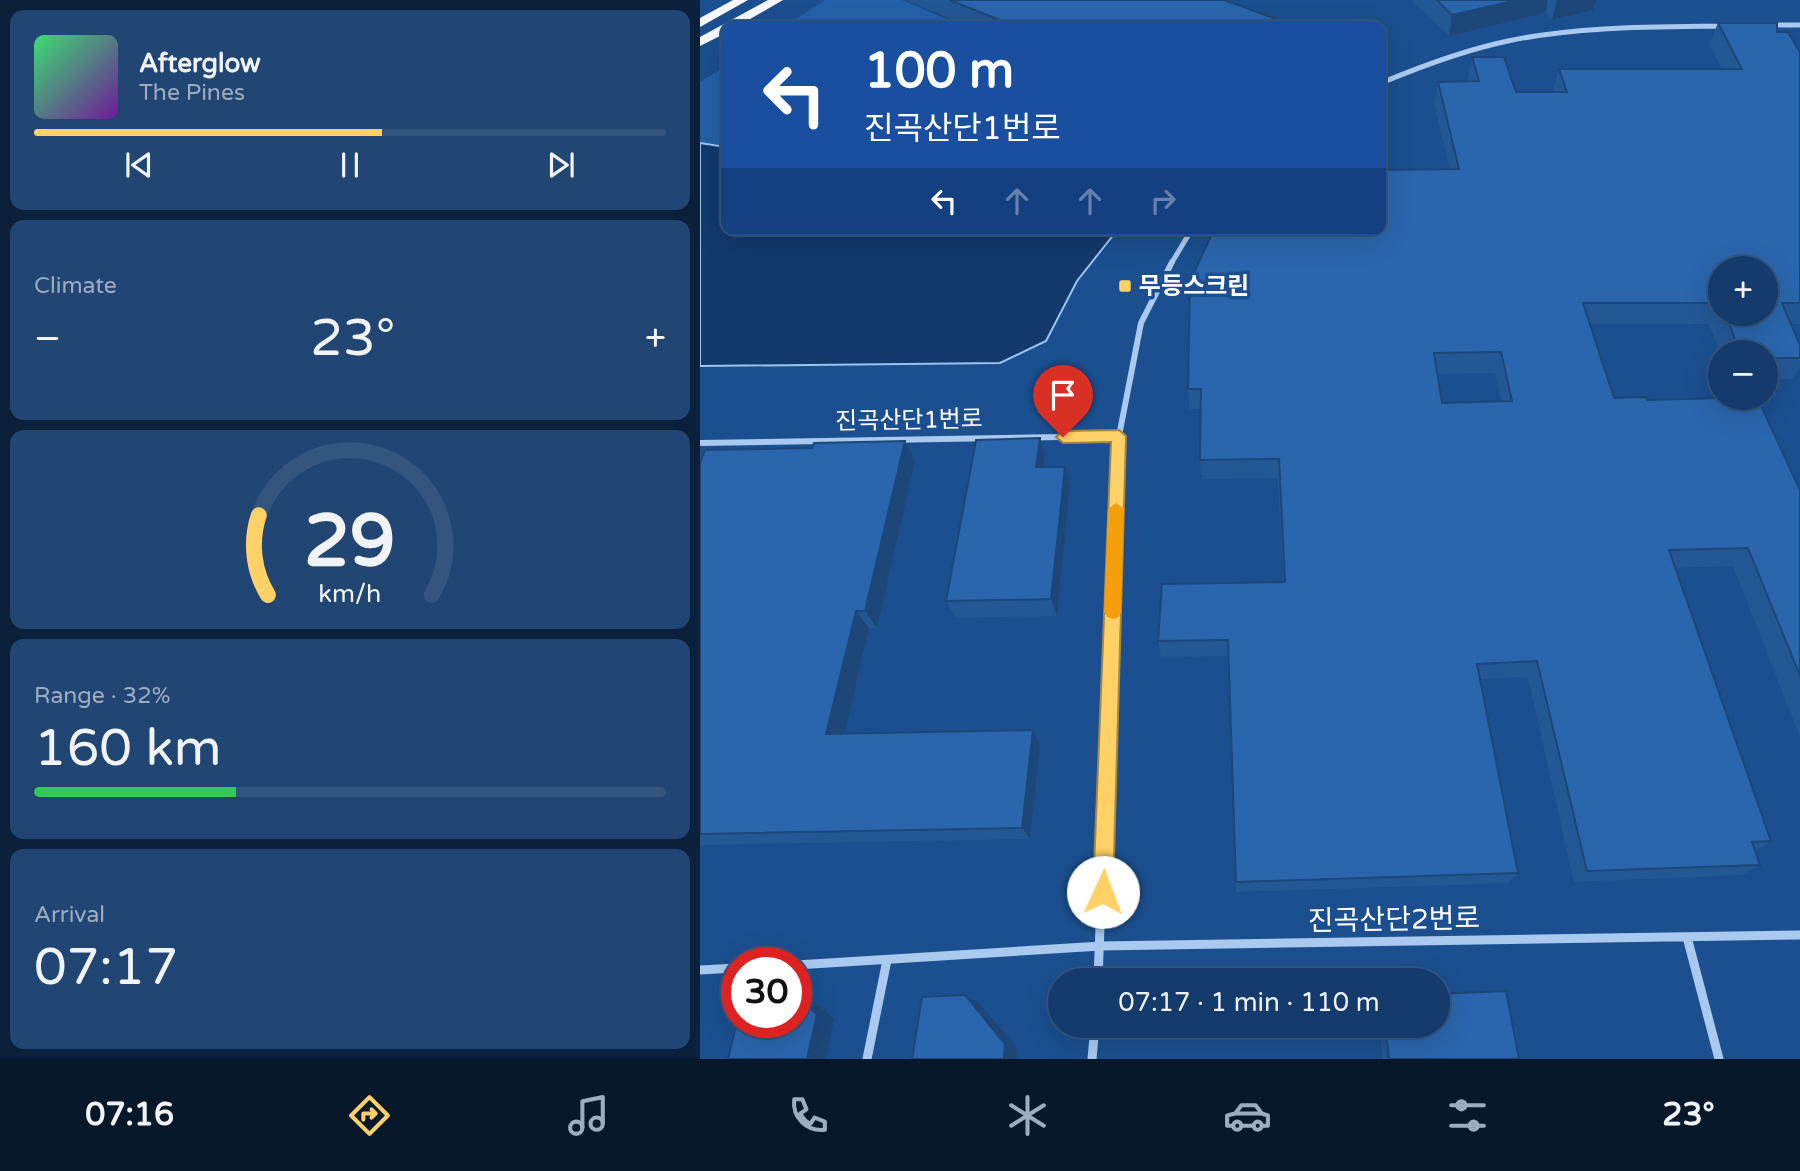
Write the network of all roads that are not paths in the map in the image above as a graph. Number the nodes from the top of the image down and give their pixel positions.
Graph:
1 (742, 0) edge
2 (777, 0) edge
3 (739, 21) edge
4 (700, 23) edge
5 (1800, 25) edge
6 (1733, 26) edge
7 (1760, 26) edge
8 (721, 31) edge
9 (700, 42) edge
10 (1386, 80) edge
11 (1188, 235) edge
12 (1119, 436) junction
13 (700, 443) edge
14 (1800, 935) edge
15 (1687, 937) junction
16 (1101, 946) junction
17 (887, 960) junction
18 (812, 964) edge
19 (1099, 968) edge
20 (721, 969) edge
21 (700, 970) edge
22 (1094, 1038) edge
23 (867, 1059) edge
24 (1092, 1059) edge
25 (1719, 1059) edge

1 - 4 highway
2 - 3 highway
5 - 7 street
6 - 10 street
8 - 9 highway
11 - 12 street
12 - 13 street, 진곡산단1번로
12 - 16 street
14 - 15 street, 진곡산단2번로
15 - 16 street, 진곡산단2번로
15 - 25 street
16 - 17 street, 진곡산단2번로
16 - 19 street
17 - 18 street, 진곡산단2번로
17 - 23 street
20 - 21 street
22 - 24 street

